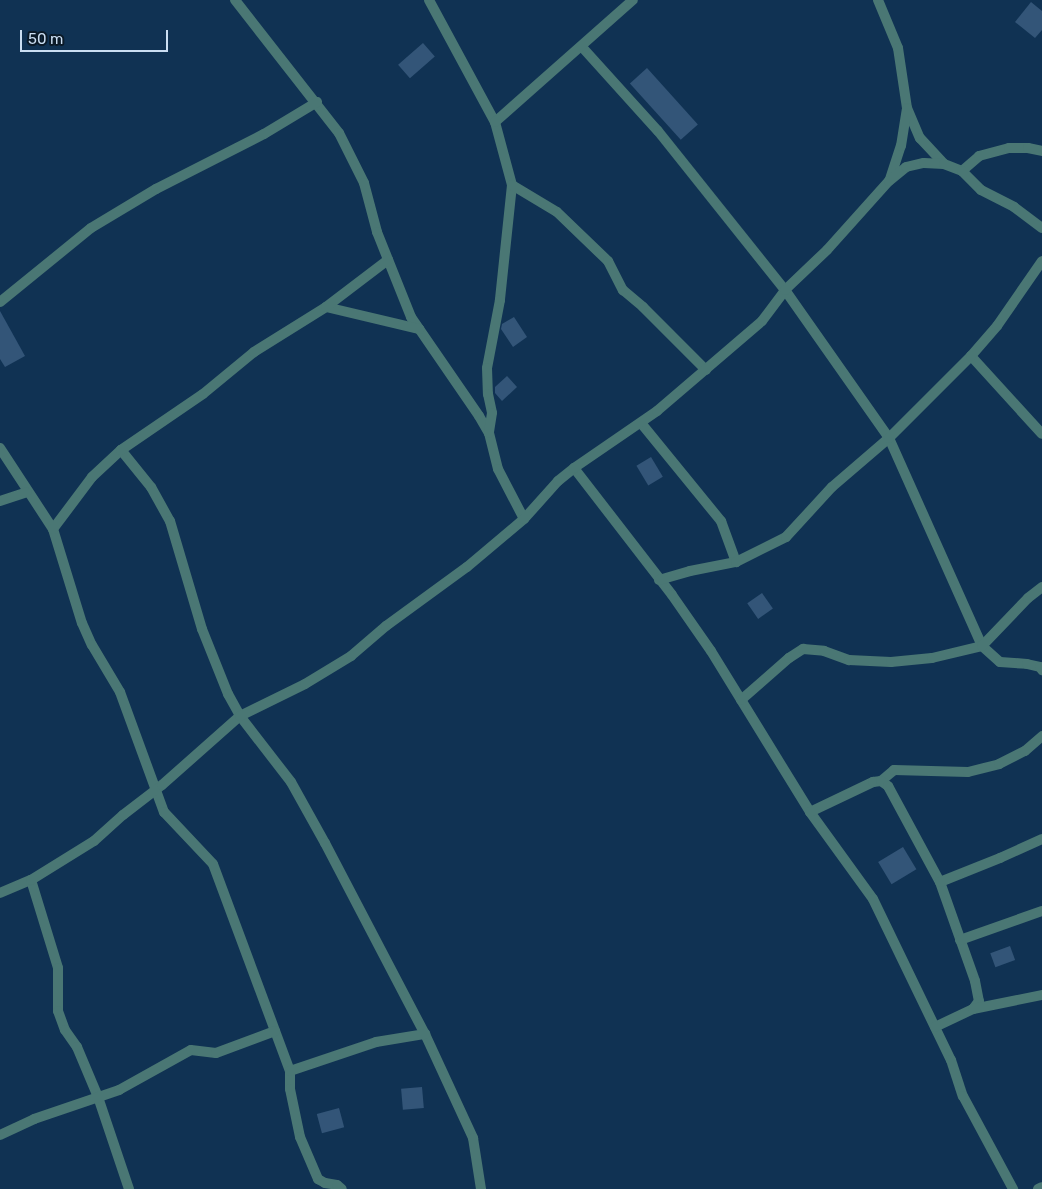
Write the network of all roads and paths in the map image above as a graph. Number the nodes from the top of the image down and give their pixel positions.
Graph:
1 (235, 0) edge
2 (429, 0) edge
3 (633, 0) edge
4 (878, 0) edge
5 (582, 47) junction
6 (317, 102) junction
7 (907, 108) junction
8 (495, 122) junction
9 (1042, 151) edge
10 (944, 164) junction
11 (962, 171) junction
12 (889, 182) junction
13 (512, 185) junction
14 (1042, 228) edge
15 (388, 260) junction
16 (1042, 261) edge
17 (786, 290) junction
18 (0, 302) edge
19 (326, 307) junction
20 (419, 329) junction
21 (971, 356) junction
22 (706, 370) junction
23 (641, 423) junction
24 (489, 433) junction
25 (1042, 434) edge
26 (889, 438) junction
27 (0, 448) edge
28 (121, 450) junction
29 (574, 468) junction
30 (27, 492) junction
31 (0, 501) edge
32 (524, 519) junction
33 (53, 529) junction
34 (736, 562) junction
35 (659, 580) junction
36 (1042, 586) edge
37 (982, 646) junction
38 (1042, 670) edge
39 (741, 700) junction
40 (240, 716) junction
41 (1042, 736) edge
42 (881, 782) junction
43 (155, 791) junction
44 (810, 812) junction
45 (1042, 838) edge
46 (31, 880) junction
47 (940, 882) junction
48 (0, 893) edge
49 (1042, 911) edge
50 (960, 940) junction
51 (1042, 995) edge
52 (973, 1010) junction
53 (935, 1027) junction
54 (275, 1031) junction
55 (425, 1034) junction
56 (290, 1071) junction
57 (98, 1097) junction
58 (0, 1135) edge
59 (1042, 1187) edge
60 (129, 1189) edge
61 (342, 1189) edge
62 (481, 1189) edge
63 (1013, 1189) edge
64 (1038, 1189) edge

1 - 6 street
2 - 8 street
3 - 5 street
4 - 7 street
5 - 8 street
5 - 17 street
6 - 15 street
6 - 18 street
7 - 10 street
7 - 12 street
8 - 13 street
9 - 11 street
10 - 11 street
10 - 12 street
11 - 14 street
12 - 17 street
13 - 22 street
13 - 24 street
15 - 19 street
15 - 20 street
16 - 21 street
17 - 22 street
17 - 26 street
19 - 20 street
19 - 28 street
20 - 24 street
21 - 25 street
21 - 26 street
22 - 23 street
23 - 29 street
23 - 34 street
24 - 32 street
26 - 34 street
26 - 37 street
27 - 30 street
28 - 33 street
28 - 40 street
29 - 32 street
29 - 35 street
30 - 31 street
30 - 33 street
32 - 40 street
33 - 43 street
34 - 35 street
35 - 39 street
36 - 37 street
37 - 38 street
37 - 39 street
39 - 44 street
40 - 43 street
40 - 55 street
41 - 42 street
42 - 44 street
42 - 47 street
43 - 46 street
43 - 54 street
44 - 53 street
45 - 47 street
46 - 48 street
46 - 57 street
47 - 50 street
49 - 50 street
50 - 52 street
51 - 52 street
52 - 53 street
53 - 63 street
54 - 56 street
54 - 57 street
55 - 56 street
55 - 62 street
56 - 61 street
57 - 58 street
57 - 60 street
59 - 64 street

